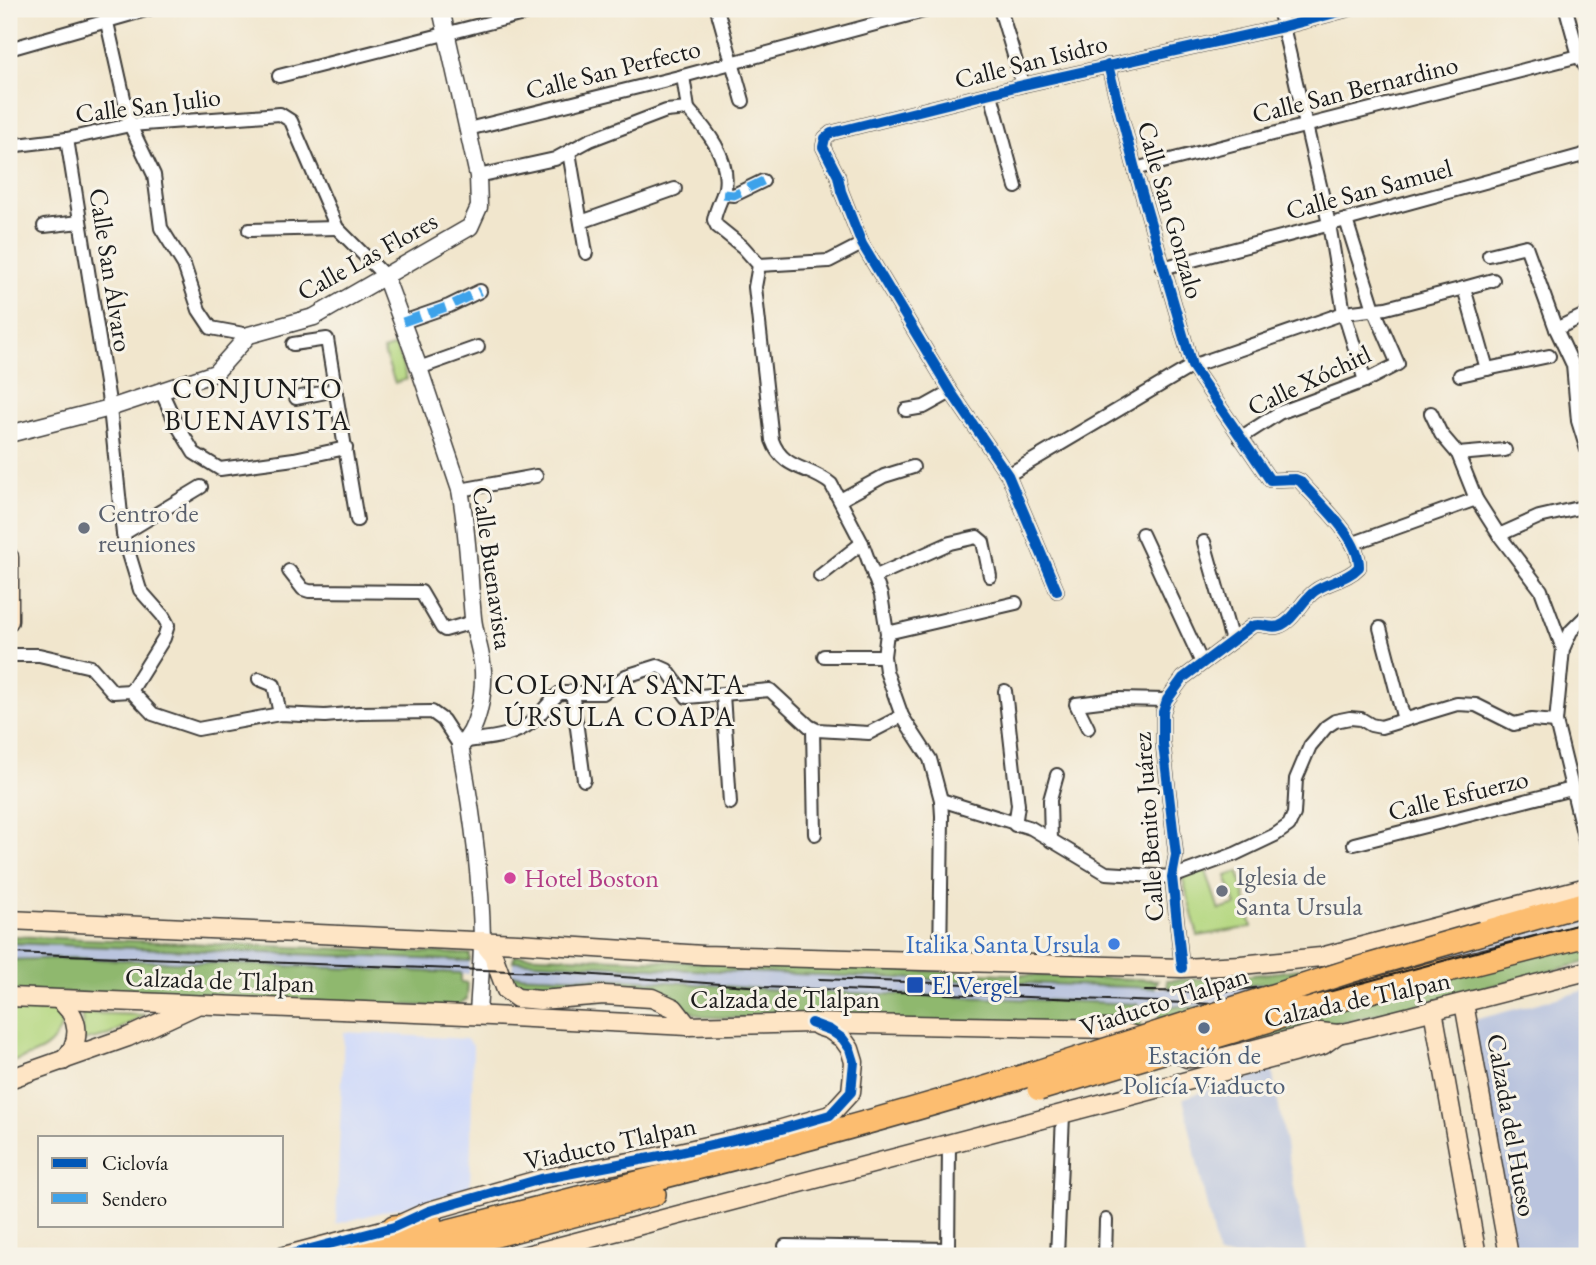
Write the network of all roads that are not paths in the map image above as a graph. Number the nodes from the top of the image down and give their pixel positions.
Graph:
1 (149, 9) edge
2 (441, 9) edge
3 (543, 9) edge
4 (717, 9) edge
5 (931, 9) edge
6 (1000, 9) edge
7 (1279, 9) edge
8 (1350, 9) edge
9 (1566, 9) edge
10 (105, 14) edge
11 (1283, 27) junction
12 (448, 34) junction
13 (9, 49) edge
14 (1583, 55) edge
15 (732, 62) junction
16 (1108, 65) junction
17 (1587, 69) edge
18 (279, 76) dead end
19 (683, 76) junction
20 (1023, 85) junction
21 (991, 94) junction
22 (743, 101) dead end
23 (688, 109) junction
24 (130, 125) junction
25 (1307, 125) junction
26 (468, 129) junction
27 (67, 139) junction
28 (9, 146) edge
29 (569, 152) junction
30 (1587, 153) edge
31 (1135, 169) junction
32 (478, 176) junction
33 (763, 181) dead end
34 (1016, 187) dead end
35 (675, 189) dead end
36 (723, 194) junction
37 (1346, 220) junction
38 (80, 222) junction
39 (581, 222) junction
40 (1329, 224) junction
41 (44, 226) dead end
42 (337, 228) junction
43 (249, 230) dead end
44 (863, 244) junction
45 (586, 253) dead end
46 (1489, 255) dead end
47 (759, 265) junction
48 (1162, 268) junction
49 (385, 276) junction
50 (1493, 280) dead end
51 (1464, 288) junction
52 (480, 291) dead end
53 (1374, 309) junction
54 (1344, 313) junction
55 (1587, 314) edge
56 (403, 322) junction
57 (1556, 329) junction
58 (249, 335) junction
59 (293, 345) dead end
60 (478, 347) dead end
61 (1549, 356) dead end
62 (1192, 366) junction
63 (419, 368) junction
64 (1487, 369) junction
65 (1460, 375) dead end
66 (1364, 381) junction
67 (336, 390) junction
68 (161, 391) junction
69 (951, 392) junction
70 (296, 397) dead end
71 (110, 408) junction
72 (906, 410) dead end
73 (1431, 413) dead end
74 (9, 434) edge
75 (1240, 438) junction
76 (346, 448) junction
77 (1505, 450) dead end
78 (1587, 450) edge
79 (1458, 454) junction
80 (913, 467) dead end
81 (1008, 475) junction
82 (536, 476) dead end
83 (201, 487) dead end
84 (460, 490) junction
85 (840, 499) junction
86 (1476, 499) junction
87 (1587, 506) edge
88 (356, 520) dead end
89 (123, 534) junction
90 (1142, 534) dead end
91 (1499, 534) junction
92 (1204, 542) dead end
93 (862, 543) junction
94 (1354, 543) junction
95 (9, 557) edge
96 (289, 571) dead end
97 (820, 576) dead end
98 (990, 576) dead end
99 (874, 577) junction
100 (1057, 591) dead end
101 (1016, 603) dead end
102 (1587, 615) edge
103 (9, 621) edge
104 (473, 622) junction
105 (1380, 628) dead end
106 (887, 633) junction
107 (1232, 641) junction
108 (1563, 649) junction
109 (9, 655) edge
110 (824, 656) dead end
111 (884, 656) junction
112 (1202, 663) junction
113 (259, 679) dead end
114 (131, 691) junction
115 (572, 691) junction
116 (1005, 691) dead end
117 (723, 694) junction
118 (1167, 700) junction
119 (279, 714) junction
120 (902, 716) junction
121 (1404, 720) junction
122 (1556, 722) junction
123 (1088, 728) dead end
124 (813, 729) junction
125 (464, 743) junction
126 (1057, 775) dead end
127 (584, 780) dead end
128 (1573, 789) junction
129 (941, 800) junction
130 (730, 803) dead end
131 (1015, 825) junction
132 (814, 834) dead end
133 (1051, 841) junction
134 (1354, 844) dead end
135 (1587, 849) edge
136 (1172, 877) junction
137 (1587, 887) edge
138 (1587, 903) edge
139 (9, 920) edge
140 (1587, 934) edge
141 (482, 941) junction
142 (940, 960) junction
143 (1182, 968) junction
144 (1587, 971) edge
145 (9, 997) edge
146 (60, 1000) junction
147 (1464, 1003) junction
148 (198, 1005) junction
149 (1433, 1010) junction
150 (478, 1015) junction
151 (811, 1023) junction
152 (688, 1026) junction
153 (1338, 1034) junction
154 (63, 1061) junction
155 (9, 1079) edge
156 (1035, 1082) junction
157 (1063, 1115) junction
158 (1486, 1123) junction
159 (1454, 1130) junction
160 (948, 1142) junction
161 (554, 1204) junction
162 (603, 1208) junction
163 (1501, 1209) junction
164 (1469, 1214) junction
165 (1106, 1220) dead end
166 (394, 1227) junction
167 (791, 1250) edge
168 (861, 1252) edge
169 (948, 1253) edge
170 (284, 1256) edge
171 (351, 1256) edge
172 (416, 1256) edge
173 (470, 1256) edge
174 (523, 1256) edge
175 (1057, 1256) edge
176 (1105, 1256) edge
177 (1477, 1256) edge
178 (1509, 1256) edge

1 - 10 street
2 - 12 street, Calle Las Flores
3 - 12 street
4 - 15 street
5 - 15 street, Calle San Perfecto
6 - 20 street
7 - 11 street
8 - 11 street, Calle San Isidro
9 - 14 street
10 - 13 street
10 - 24 street
11 - 16 street, Calle San Isidro
11 - 25 street
12 - 18 street
12 - 26 street, Calle Las Flores
14 - 17 street
14 - 25 street, Calle San Bernardino
15 - 19 street, Calle San Perfecto
15 - 22 street
16 - 20 street, Calle San Isidro
16 - 31 street, Calle San Gonzalo
19 - 23 street
19 - 26 street, Calle San Perfecto
20 - 21 street, Calle San Isidro
21 - 34 street
21 - 44 street, Calle San Isidro
23 - 29 street
23 - 36 street
24 - 27 street, Calle San Julio
24 - 42 street, Calle San Julio
24 - 58 street
25 - 31 street, Calle San Bernardino
25 - 40 street
26 - 32 street, Calle Las Flores
27 - 28 street, Calle San Julio
27 - 38 street, Calle San Álvaro
29 - 32 street
29 - 39 street
30 - 37 street, Calle San Samuel
31 - 48 street, Calle San Gonzalo
32 - 49 street, Calle Las Flores
33 - 36 street
35 - 39 street
36 - 47 street
37 - 40 street, Calle San Samuel
37 - 53 street
38 - 41 street
38 - 71 street, Calle San Álvaro
39 - 45 street
40 - 48 street, Calle San Samuel
40 - 54 street
42 - 43 street
42 - 49 street
44 - 47 street
44 - 69 street
46 - 57 street
47 - 85 street
48 - 62 street, Calle San Gonzalo
49 - 56 street, Calle Buenavista
49 - 58 street, Calle Las Flores
50 - 51 street
51 - 53 street
51 - 64 street
52 - 56 street
53 - 54 street
53 - 66 street, Calle Xóchitl
54 - 62 street
54 - 66 street
55 - 57 street
56 - 63 street, Calle Buenavista
57 - 78 street
58 - 68 street
59 - 67 street
60 - 63 street
61 - 64 street
62 - 75 street, Calle San Gonzalo
62 - 81 street
63 - 84 street, Calle Buenavista
64 - 65 street
66 - 75 street, Calle Xóchitl
67 - 70 street
67 - 76 street
68 - 71 street
68 - 76 street
69 - 72 street
69 - 81 street
71 - 74 street
71 - 89 street, Calle San Álvaro
73 - 79 street
75 - 94 street, Calle San Gonzalo
76 - 88 street
77 - 79 street
79 - 86 street
80 - 85 street
81 - 100 street
82 - 84 street
83 - 89 street
84 - 104 street, Calle Buenavista
85 - 93 street
86 - 91 street
86 - 94 street
87 - 91 street
89 - 114 street, Calle San Álvaro
90 - 112 street
91 - 108 street
92 - 107 street
93 - 97 street
93 - 99 street
94 - 107 street, Calle Benito Juárez
95 - 103 main road
96 - 104 street
98 - 99 street
99 - 106 street
101 - 106 street
102 - 108 street
104 - 125 street, Calle Buenavista
105 - 121 street
106 - 111 street
107 - 112 street, Calle Benito Juárez
108 - 122 street
109 - 114 street
110 - 111 street
111 - 120 street
112 - 118 street, Calle Benito Juárez
113 - 119 street
114 - 119 street
115 - 117 street
115 - 125 street
115 - 127 street
116 - 131 street
117 - 124 street
117 - 130 street
118 - 123 street
118 - 136 street, Calle Benito Juárez
119 - 125 street
120 - 124 street
120 - 129 street
121 - 122 street
121 - 136 street
122 - 128 street
124 - 132 street
125 - 141 street
126 - 133 street
128 - 134 street, Calle Esfuerzo
128 - 135 street
129 - 131 street
129 - 142 street
131 - 133 street
133 - 136 street
136 - 143 street, Calle Benito Juárez
137 - 143 main road, Calzada de Tlalpan
138 - 156 highway, Viaducto Tlalpan, bridge
139 - 141 main road, Calzada de Tlalpan
140 - 156 highway, Viaducto Tlalpan, bridge
141 - 142 main road, Calzada de Tlalpan
141 - 150 street
141 - 152 main road
142 - 143 main road, Calzada de Tlalpan
144 - 147 main road, Calzada de Tlalpan
145 - 146 main road, Calzada de Tlalpan
146 - 148 main road, Calzada de Tlalpan
146 - 154 main road
147 - 149 main road, Calzada de Tlalpan
147 - 158 main road, Calzada del Hueso
148 - 150 main road, Calzada de Tlalpan
148 - 154 main road
149 - 153 main road, Calzada de Tlalpan
149 - 159 main road
150 - 152 main road, Calzada de Tlalpan
151 - 152 main road, Calzada de Tlalpan
151 - 153 main road, Calzada de Tlalpan
151 - 166 main road, Viaducto Tlalpan
153 - 157 main road
154 - 155 main road
156 - 161 highway, Viaducto Tlalpan
156 - 162 highway, Viaducto Tlalpan
157 - 160 main road
157 - 175 street
158 - 159 main road
158 - 163 main road, Calzada del Hueso
159 - 164 main road
160 - 169 street
160 - 174 main road
161 - 166 highway
161 - 171 highway, Viaducto Tlalpan
162 - 172 highway, Viaducto Tlalpan
162 - 173 highway
163 - 164 main road
163 - 178 main road, Calzada del Hueso
164 - 177 main road
165 - 176 street
166 - 170 main road, Viaducto Tlalpan
167 - 168 street
168 - 169 street

